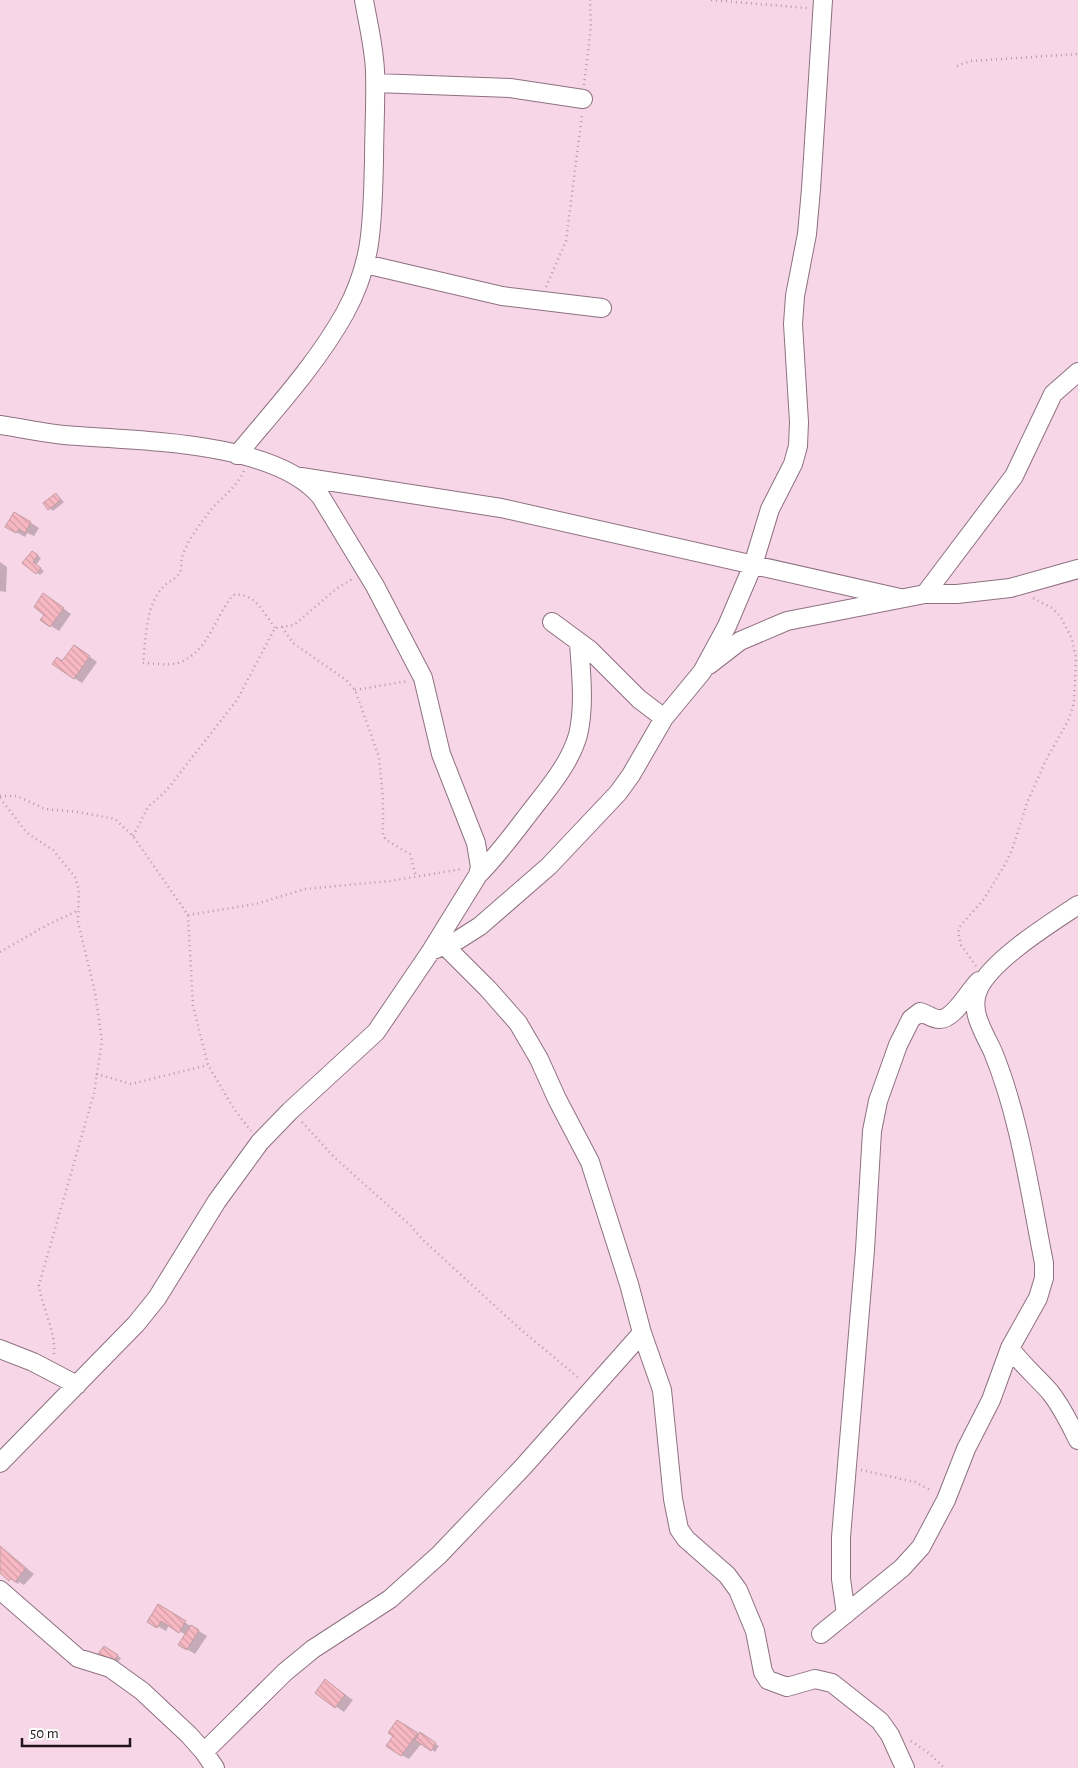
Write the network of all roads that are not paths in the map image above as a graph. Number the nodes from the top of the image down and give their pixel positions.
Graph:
1 (364, 0) edge
2 (823, 5) edge
3 (375, 83) junction
4 (583, 99) road end
5 (365, 264) junction
6 (602, 308) dead end
7 (1078, 372) edge
8 (0, 425) edge
9 (244, 456) junction
10 (299, 476) junction
11 (753, 565) junction
12 (1078, 569) edge
13 (925, 594) junction
14 (900, 598) junction
15 (552, 622) dead end
16 (580, 642) junction
17 (702, 672) junction
18 (664, 718) junction
19 (479, 871) junction
20 (1078, 905) edge
21 (438, 949) junction
22 (987, 976) junction
23 (642, 1333) junction
24 (1010, 1348) junction
25 (0, 1349) edge
26 (77, 1385) junction
27 (1078, 1440) edge
28 (0, 1463) edge
29 (0, 1590) edge
30 (846, 1614) junction
31 (821, 1634) dead end
32 (204, 1752) junction
33 (215, 1768) edge
34 (905, 1768) edge

1 - 3 street
2 - 11 street
3 - 4 street
3 - 5 street
5 - 6 street
5 - 9 street
7 - 13 street
8 - 9 street
9 - 10 street
10 - 11 street
10 - 19 street
11 - 14 street
11 - 17 street
12 - 13 street
13 - 14 street
14 - 17 street
15 - 16 street
16 - 18 street
16 - 19 street
17 - 18 street
18 - 21 street
19 - 21 street
20 - 22 street
21 - 23 street
21 - 26 street
22 - 24 street
22 - 30 street
23 - 32 street
23 - 34 street
24 - 27 street
24 - 30 street
25 - 26 street
26 - 28 street
29 - 32 street
30 - 31 street
32 - 33 street

